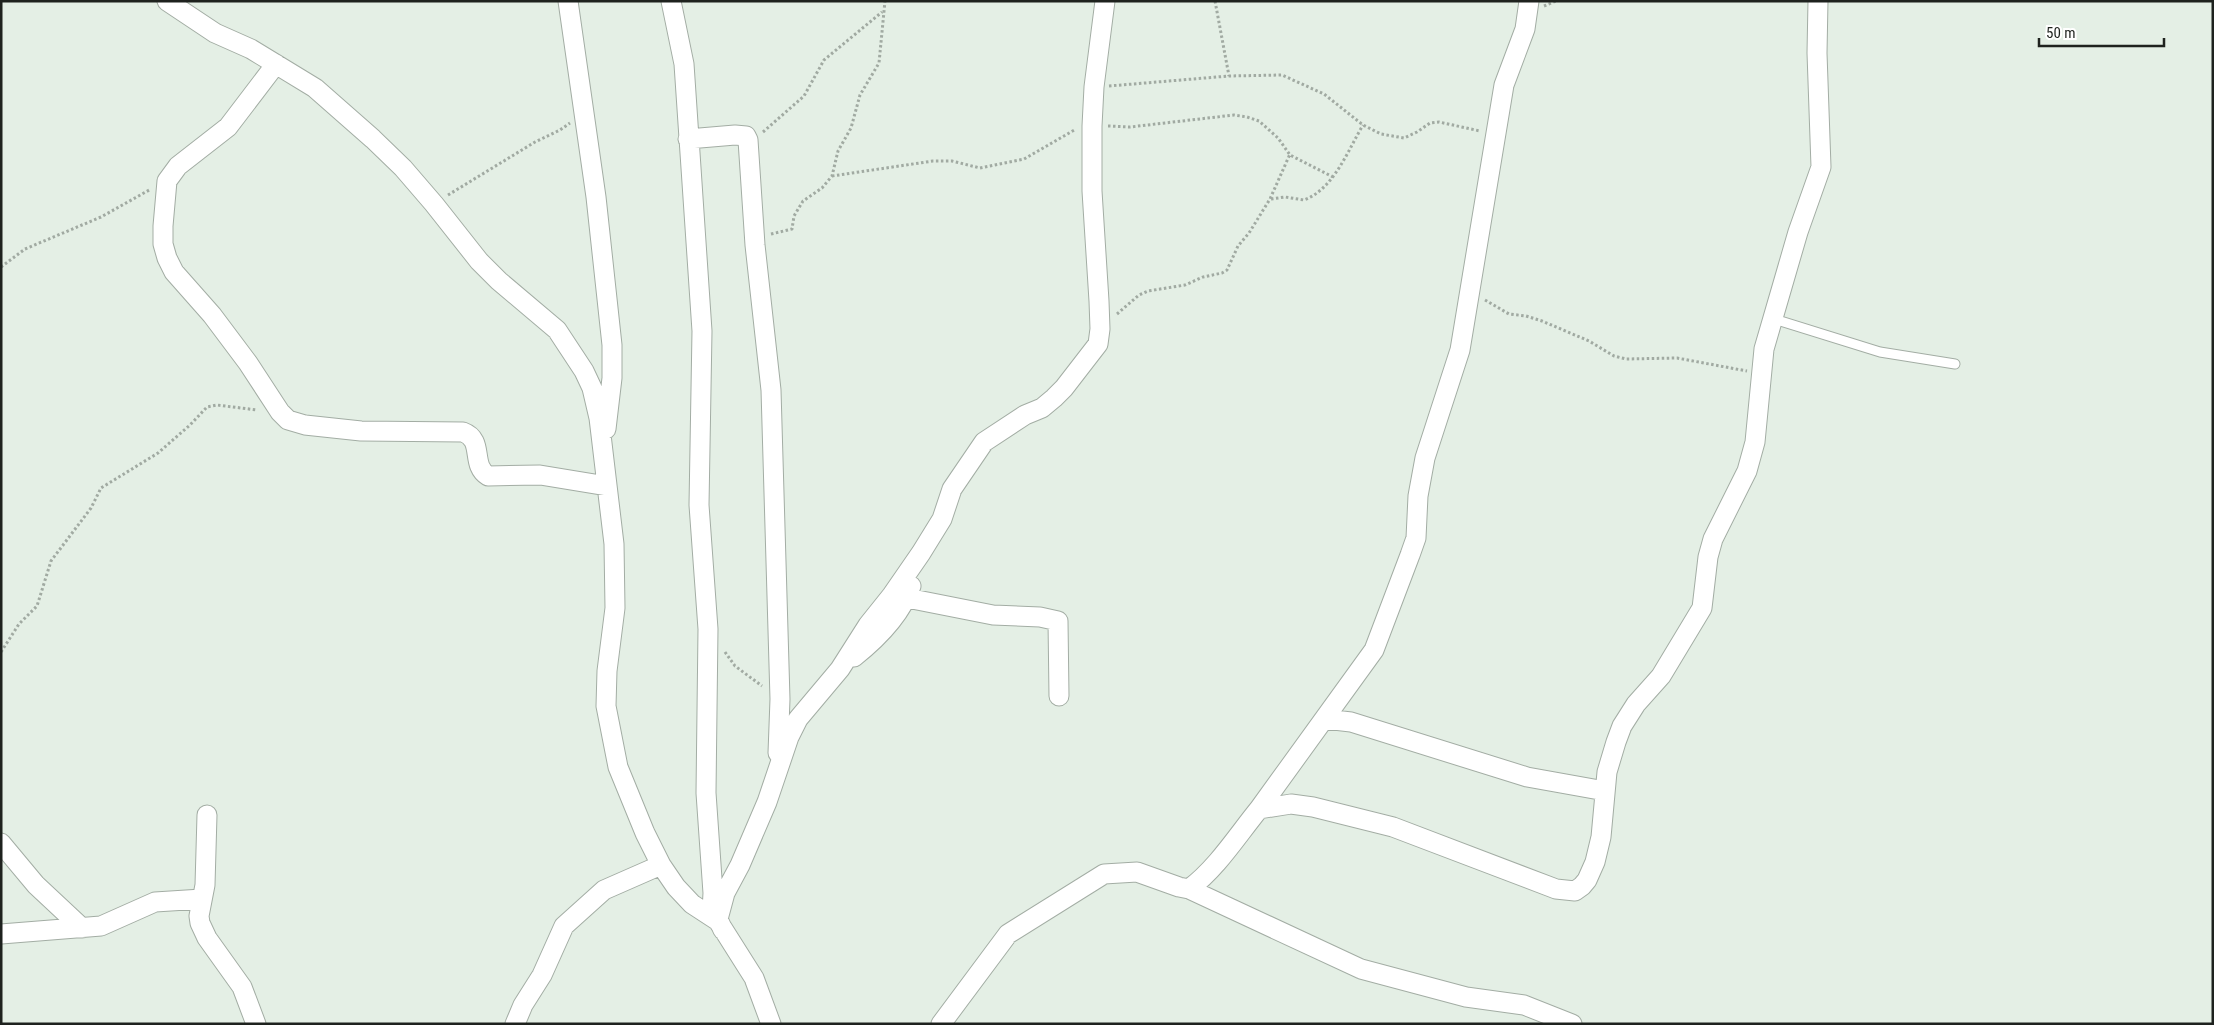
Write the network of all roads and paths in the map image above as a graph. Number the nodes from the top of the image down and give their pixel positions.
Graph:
1 (167, 1) edge
2 (568, 1) edge
3 (672, 1) edge
4 (884, 1) edge
5 (1105, 1) edge
6 (1216, 1) edge
7 (1529, 1) edge
8 (1818, 1) edge
9 (883, 12) junction
10 (276, 64) junction
11 (1229, 76) junction
12 (1094, 87) junction
13 (583, 111) junction
14 (1093, 122) junction
15 (1363, 125) junction
16 (1496, 131) junction
17 (688, 138) junction
18 (748, 140) junction
19 (1290, 154) junction
20 (832, 176) junction
21 (1333, 177) junction
22 (166, 183) junction
23 (1270, 199) junction
24 (434, 204) junction
25 (755, 245) junction
26 (1, 268) edge
27 (1470, 290) junction
28 (1774, 319) junction
29 (1100, 329) junction
30 (1955, 364) dead end
31 (1762, 373) junction
32 (280, 412) junction
33 (604, 451) junction
34 (607, 486) junction
35 (921, 553) junction
36 (907, 598) junction
37 (708, 629) junction
38 (1, 652) edge
39 (840, 669) junction
40 (1059, 696) dead end
41 (780, 699) junction
42 (1325, 719) junction
43 (778, 769) junction
44 (1605, 791) junction
45 (1259, 809) junction
46 (207, 816) dead end
47 (1, 843) edge
48 (661, 865) junction
49 (1189, 889) junction
50 (202, 899) junction
51 (82, 928) junction
52 (722, 928) junction
53 (1, 934) edge
54 (256, 1024) edge
55 (515, 1024) edge
56 (771, 1024) edge
57 (941, 1024) edge
58 (1572, 1024) edge

1 - 10 street
2 - 13 street
3 - 17 street
4 - 9 path
5 - 12 street
6 - 11 path
7 - 16 street
8 - 28 street
9 - 18 path
9 - 20 path
10 - 22 street
10 - 24 street
11 - 12 path
11 - 15 path
12 - 14 street
13 - 24 path
13 - 33 street
14 - 19 path
14 - 20 path
14 - 29 street
15 - 16 path
15 - 21 path
16 - 27 street
17 - 18 street
17 - 37 street
18 - 25 street
19 - 21 path
19 - 23 path
20 - 25 path
21 - 23 path
22 - 26 path
22 - 32 street
23 - 29 path
24 - 33 street
25 - 41 street
27 - 31 path
27 - 42 street
28 - 30 lane
28 - 31 street
29 - 35 street
31 - 44 street
32 - 34 street
32 - 38 path
33 - 34 street
34 - 48 street
35 - 36 street
35 - 39 street
36 - 39 street
36 - 40 street
37 - 41 path
37 - 52 street
39 - 43 street
41 - 43 street
42 - 44 street
42 - 45 street
43 - 52 street
44 - 45 street
45 - 49 street
46 - 50 street
47 - 51 street
48 - 52 street
48 - 55 street
49 - 57 street
49 - 58 street
50 - 51 street
50 - 54 street
51 - 53 street
52 - 56 street

